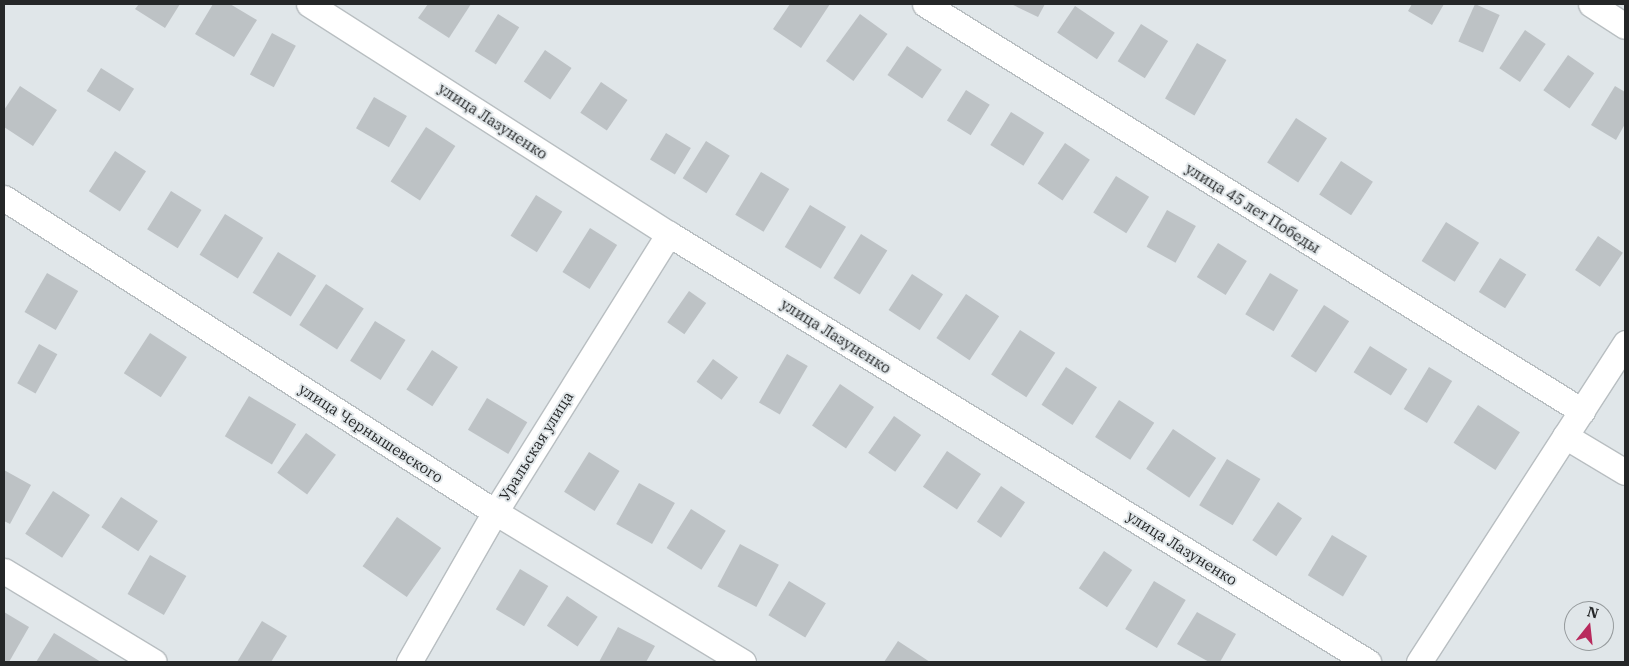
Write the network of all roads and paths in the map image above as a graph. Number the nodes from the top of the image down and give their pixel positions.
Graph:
1 (309, 4) edge
2 (924, 4) edge
3 (1591, 4) edge
4 (1625, 26) edge
5 (4, 198) edge
6 (669, 234) junction
7 (1625, 343) edge
8 (1582, 411) junction
9 (1565, 436) junction
10 (1625, 472) edge
11 (495, 512) junction
12 (4, 571) edge
13 (154, 662) edge
14 (409, 662) edge
15 (744, 662) edge
16 (1368, 662) edge
17 (1419, 662) edge

1 - 6 street, улица Лазуненко
2 - 8 street, улица 45 лет Победы
3 - 4 street
5 - 11 street, улица Чернышевского
6 - 11 street, Уральская улица
6 - 16 street, улица Лазуненко
7 - 8 street
8 - 9 street
9 - 10 street
9 - 17 street
11 - 14 street, Уральская улица
11 - 15 street, улица Чернышевского
12 - 13 street

